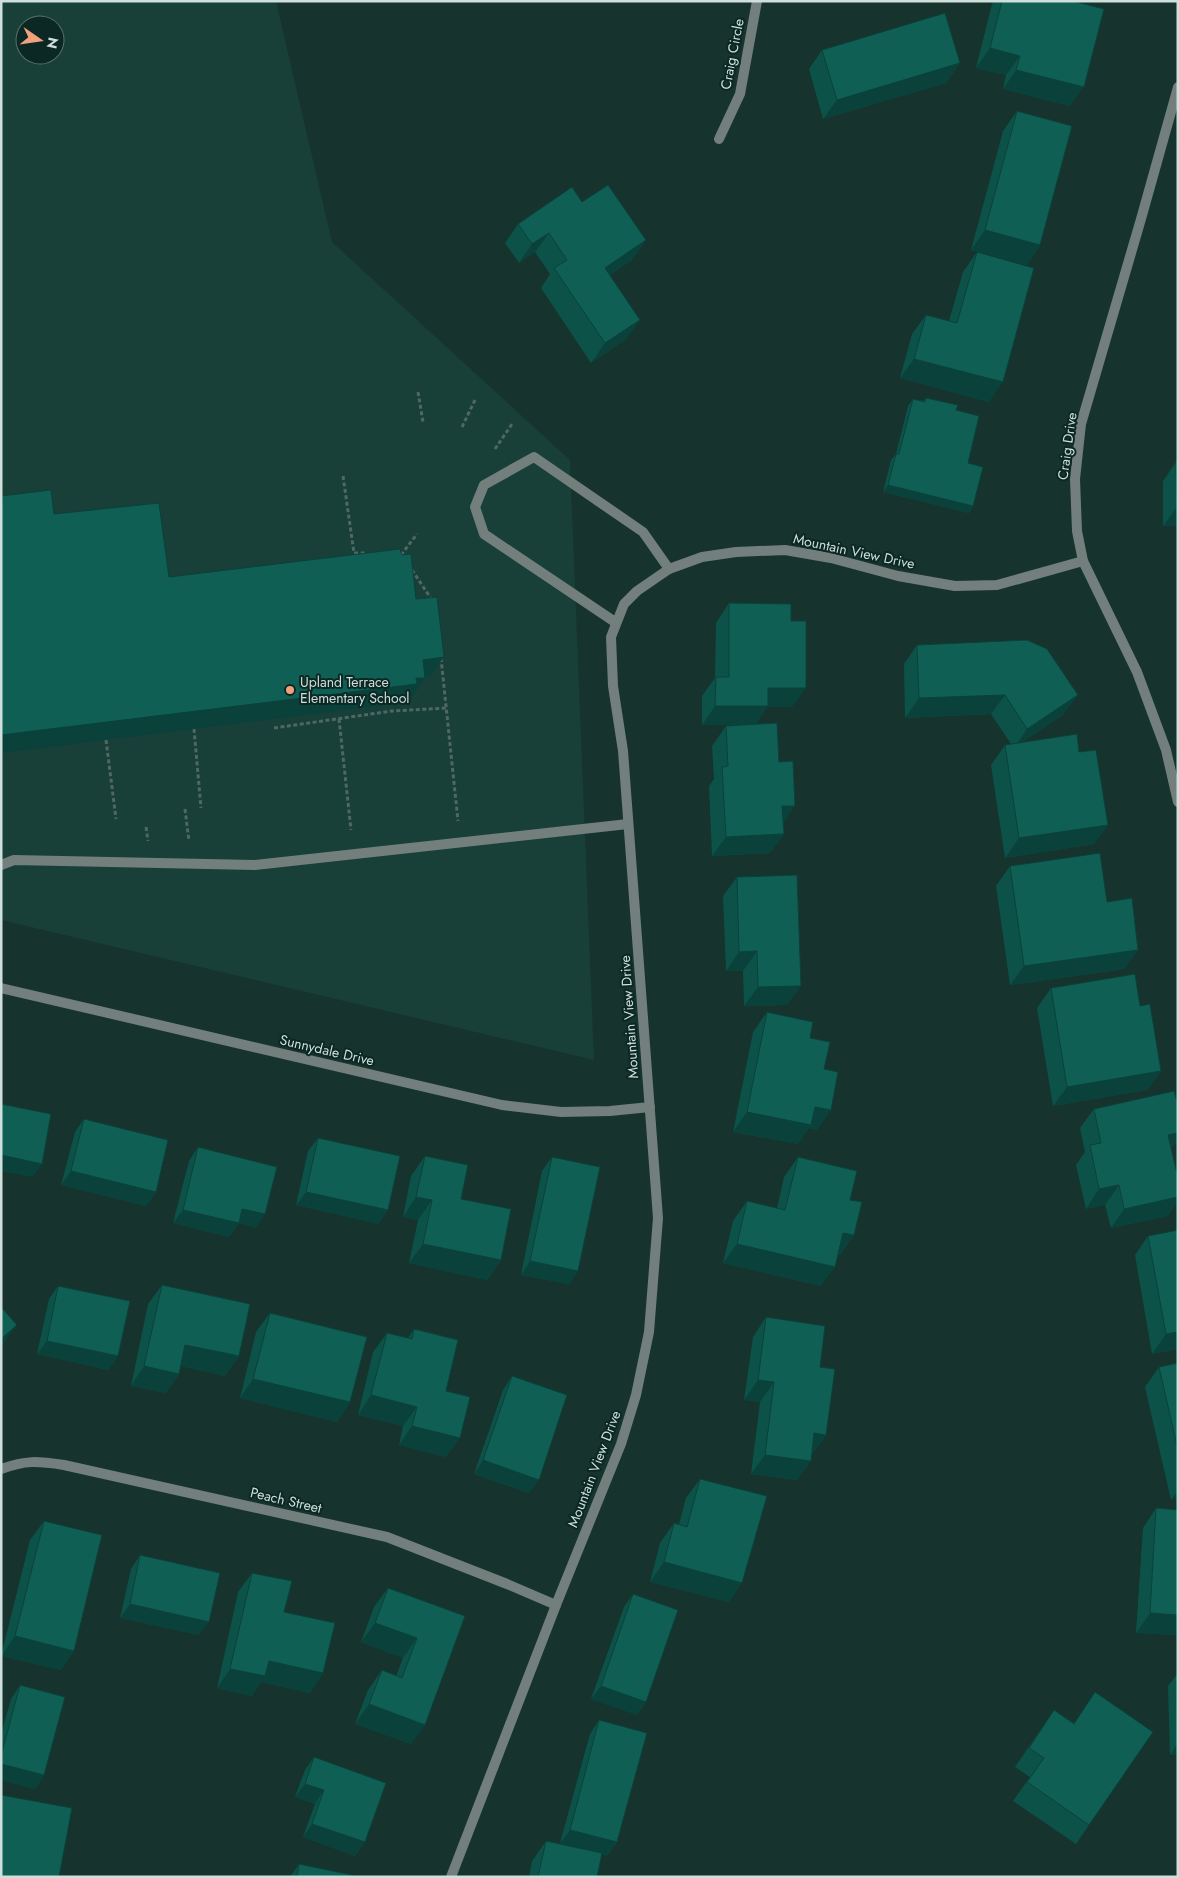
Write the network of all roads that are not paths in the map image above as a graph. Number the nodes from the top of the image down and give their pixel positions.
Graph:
1 (757, 1) edge
2 (1178, 87) edge
3 (720, 139) dead end
4 (1083, 561) junction
5 (669, 569) junction
6 (615, 622) junction
7 (1178, 802) edge
8 (628, 824) junction
9 (1, 865) edge
10 (1, 988) edge
11 (650, 1107) junction
12 (1, 1469) edge
13 (556, 1605) junction
14 (451, 1877) edge

1 - 3 street, Craig Circle
2 - 4 street, Craig Drive
4 - 5 street, Mountain View Drive
4 - 7 street, Craig Drive
5 - 6 street, Mountain View Drive
5 - 6 street
6 - 8 street, Mountain View Drive
8 - 9 street
8 - 11 street, Mountain View Drive
10 - 11 street, Sunnydale Drive
11 - 13 street, Mountain View Drive
12 - 13 street, Peach Street
13 - 14 street, Mountain View Drive

